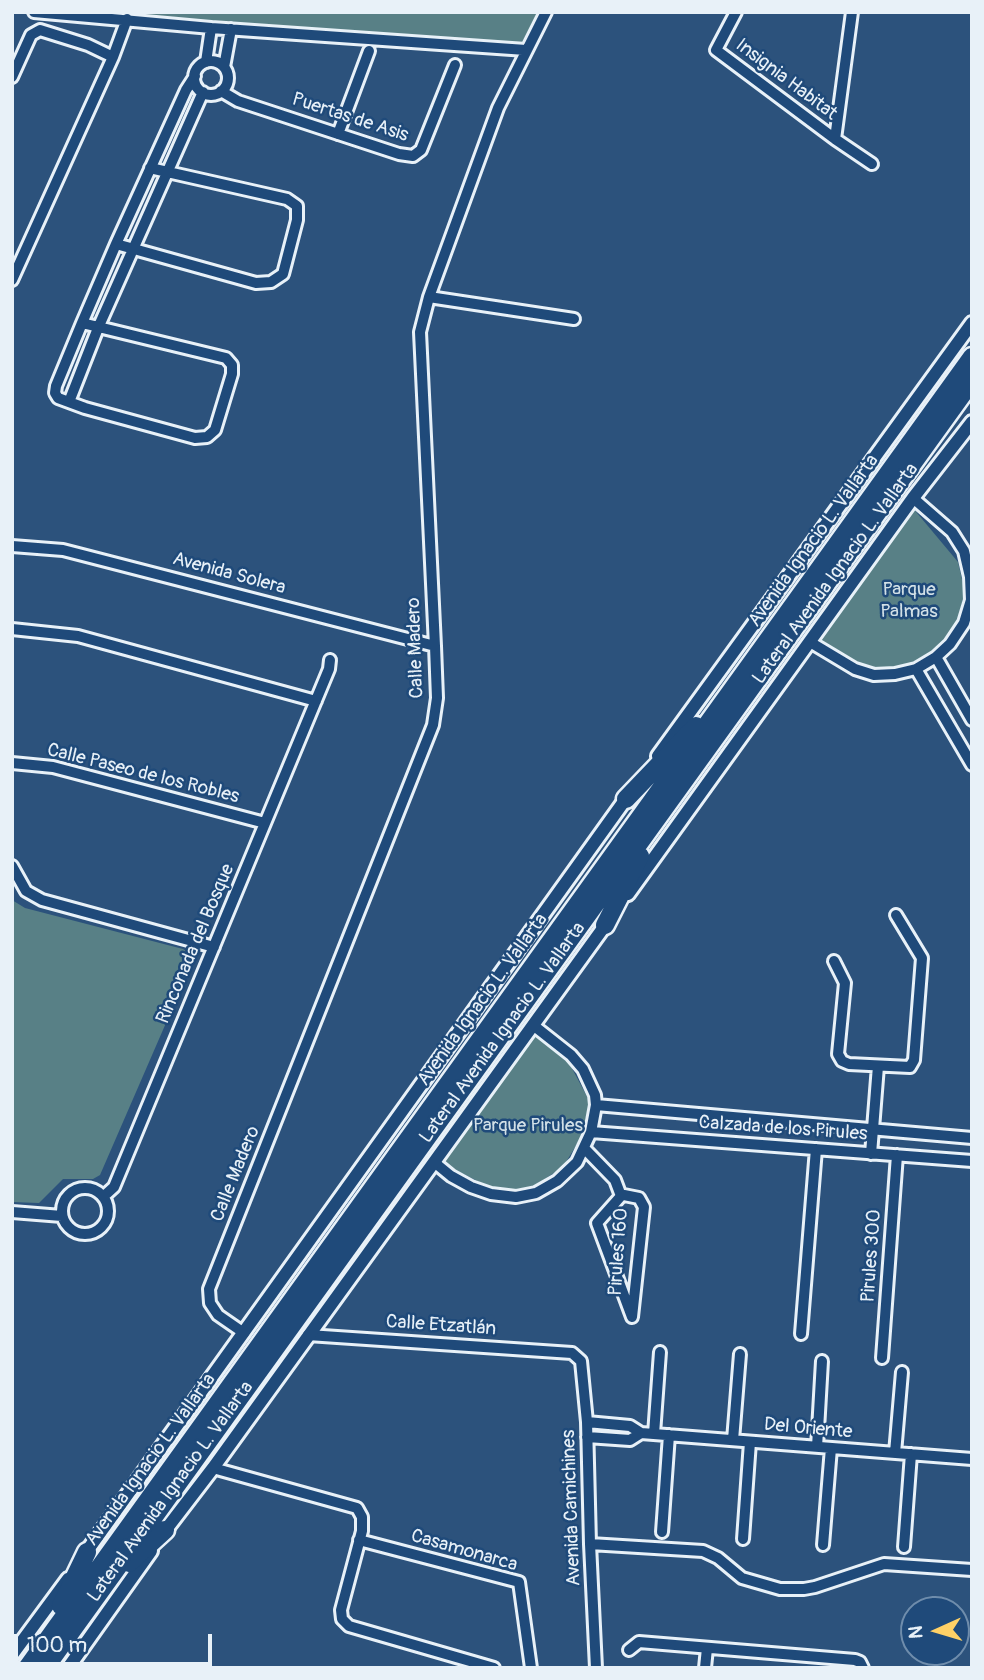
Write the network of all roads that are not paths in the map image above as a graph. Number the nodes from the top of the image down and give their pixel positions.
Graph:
1 (34, 12) edge
2 (546, 12) edge
3 (736, 12) edge
4 (852, 12) edge
5 (127, 19) junction
6 (211, 28) junction
7 (231, 29) junction
8 (526, 50) junction
9 (369, 51) dead end
10 (113, 57) junction
11 (206, 62) junction
12 (455, 65) dead end
13 (225, 67) junction
14 (195, 76) junction
15 (12, 77) edge
16 (221, 91) junction
17 (204, 92) junction
18 (338, 134) junction
19 (835, 139) junction
20 (872, 164) dead end
21 (150, 168) junction
22 (169, 172) junction
23 (116, 244) junction
24 (134, 249) junction
25 (15, 266) edge
26 (12, 280) edge
27 (429, 297) junction
28 (574, 319) dead end
29 (82, 323) junction
30 (972, 323) edge
31 (99, 328) junction
32 (972, 357) edge
33 (972, 381) edge
34 (69, 402) junction
35 (972, 422) edge
36 (913, 498) junction
37 (12, 547) edge
38 (12, 629) edge
39 (810, 642) junction
40 (435, 646) junction
41 (936, 657) junction
42 (330, 660) dead end
43 (916, 669) junction
44 (741, 678) junction
45 (316, 701) junction
46 (972, 720) edge
47 (12, 763) edge
48 (972, 765) edge
49 (626, 799) junction
50 (667, 804) junction
51 (265, 823) junction
52 (12, 866) edge
53 (896, 915) dead end
54 (606, 925) junction
55 (214, 947) junction
56 (834, 961) dead end
57 (533, 1025) junction
58 (878, 1066) junction
59 (596, 1105) junction
60 (873, 1129) junction
61 (591, 1132) junction
62 (972, 1138) edge
63 (584, 1148) junction
64 (816, 1149) junction
65 (871, 1153) junction
66 (897, 1155) junction
67 (972, 1161) edge
68 (434, 1162) junction
69 (621, 1196) junction
70 (103, 1197) junction
71 (12, 1212) edge
72 (62, 1216) junction
73 (244, 1333) junction
74 (801, 1334) dead end
75 (308, 1335) junction
76 (660, 1352) dead end
77 (572, 1353) joint
78 (740, 1354) dead end
79 (882, 1358) dead end
80 (822, 1361) dead end
81 (902, 1372) dead end
82 (587, 1422) junction
83 (640, 1433) junction
84 (654, 1434) junction
85 (669, 1435) junction
86 (587, 1437) junction
87 (733, 1440) junction
88 (750, 1442) junction
89 (817, 1447) junction
90 (831, 1448) junction
91 (895, 1453) junction
92 (911, 1454) junction
93 (972, 1459) edge
94 (213, 1468) junction
95 (165, 1531) junction
96 (662, 1532) dead end
97 (743, 1539) dead end
98 (359, 1540) junction
99 (590, 1544) junction
100 (823, 1545) dead end
101 (904, 1547) dead end
102 (86, 1552) junction
103 (972, 1570) edge
104 (101, 1589) junction
105 (41, 1648) junction
106 (707, 1648) junction
107 (629, 1650) dead end
108 (12, 1655) edge
109 (27, 1668) edge
110 (45, 1668) edge
111 (68, 1668) edge
112 (494, 1668) edge
113 (531, 1668) edge
114 (596, 1668) edge
115 (705, 1668) edge
116 (863, 1668) edge

1 - 5 street
2 - 8 street, Calle Madero
3 - 19 street, Insignia Habitat
4 - 19 street, Insignia Habitat
5 - 6 street
5 - 10 street
6 - 7 street
6 - 11 street
7 - 8 street
7 - 13 street
8 - 27 street, Calle Madero
9 - 18 street
10 - 15 street
10 - 25 street
11 - 13 street
11 - 14 street
12 - 18 street, Puertas de Asis
13 - 16 street
14 - 17 street
14 - 21 street
16 - 17 street
16 - 18 street, Puertas de Asis
17 - 22 street
19 - 20 street, Insignia Habitat
21 - 22 street
21 - 23 street
22 - 24 street
22 - 24 street
23 - 24 street
23 - 29 street
24 - 31 street
25 - 26 street
27 - 28 street
27 - 40 street, Calle Madero
29 - 31 street
29 - 34 street
30 - 49 street, Avenida Ignacio L. Vallarta
31 - 34 street
31 - 34 street
32 - 44 highway, Avenida Ignacio L. Vallarta
33 - 50 highway, Avenida Ignacio L. Vallarta
35 - 36 street, Lateral Avenida Ignacio L. Vallarta
36 - 39 street, Lateral Avenida Ignacio L. Vallarta
36 - 41 street
37 - 40 street, Avenida Solera
38 - 45 street
39 - 43 street
39 - 54 street, Lateral Avenida Ignacio L. Vallarta
40 - 73 street, Calle Madero
41 - 43 street
41 - 46 street
42 - 45 street, Rinconada del Bosque
43 - 48 street
44 - 49 highway
44 - 105 highway, Avenida Ignacio L. Vallarta
45 - 51 street, Rinconada del Bosque
47 - 51 street, Calle Paseo de los Robles
49 - 73 street, Lateral Avenida Ignacio L. Vallarta
50 - 54 highway
50 - 104 highway, Avenida Ignacio L. Vallarta
51 - 55 street, Rinconada del Bosque
52 - 55 street
53 - 58 street
54 - 57 street, Lateral Avenida Ignacio L. Vallarta
55 - 70 street, Rinconada del Bosque
56 - 58 street
57 - 59 street
57 - 68 street, Lateral Avenida Ignacio L. Vallarta
58 - 60 street
59 - 60 street, Calzada de los Pirules
59 - 61 street
60 - 62 street, Calzada de los Pirules
60 - 65 street
61 - 63 street
61 - 64 street, Calzada de los Pirules
63 - 68 street
63 - 69 street, Pirules 160
64 - 65 street, Calzada de los Pirules
64 - 74 street
65 - 66 street, Calzada de los Pirules
66 - 67 street, Calzada de los Pirules
66 - 79 street, Pirules 300
68 - 75 street, Lateral Avenida Ignacio L. Vallarta
69 - 69 street, Pirules 160
70 - 72 street
70 - 72 street
71 - 72 street
73 - 102 street, Lateral Avenida Ignacio L. Vallarta
75 - 77 street, Calle Etzatlán
75 - 94 street, Lateral Avenida Ignacio L. Vallarta
76 - 84 street
77 - 82 street, Avenida Camichines
78 - 87 street
80 - 89 street
81 - 91 street
82 - 83 street
82 - 86 street, Avenida Camichines
83 - 84 street, Del Oriente
83 - 86 street
84 - 85 street, Del Oriente
85 - 87 street, Del Oriente
85 - 96 street
86 - 99 street, Avenida Camichines
87 - 88 street, Del Oriente
88 - 89 street, Del Oriente
88 - 97 street
89 - 90 street, Del Oriente
90 - 91 street, Del Oriente
90 - 100 street
91 - 92 street, Del Oriente
92 - 93 street, Del Oriente
92 - 101 street
94 - 95 street, Lateral Avenida Ignacio L. Vallarta
94 - 98 street
95 - 104 highway
95 - 111 street, Lateral Avenida Ignacio L. Vallarta
98 - 112 street
98 - 113 street, Casamonarca
99 - 103 street
99 - 114 street, Avenida Camichines
102 - 105 highway
102 - 108 street, Lateral Avenida Ignacio L. Vallarta
104 - 110 highway, Avenida Ignacio L. Vallarta
105 - 109 highway, Avenida Ignacio L. Vallarta
106 - 107 street
106 - 115 street
106 - 116 street

